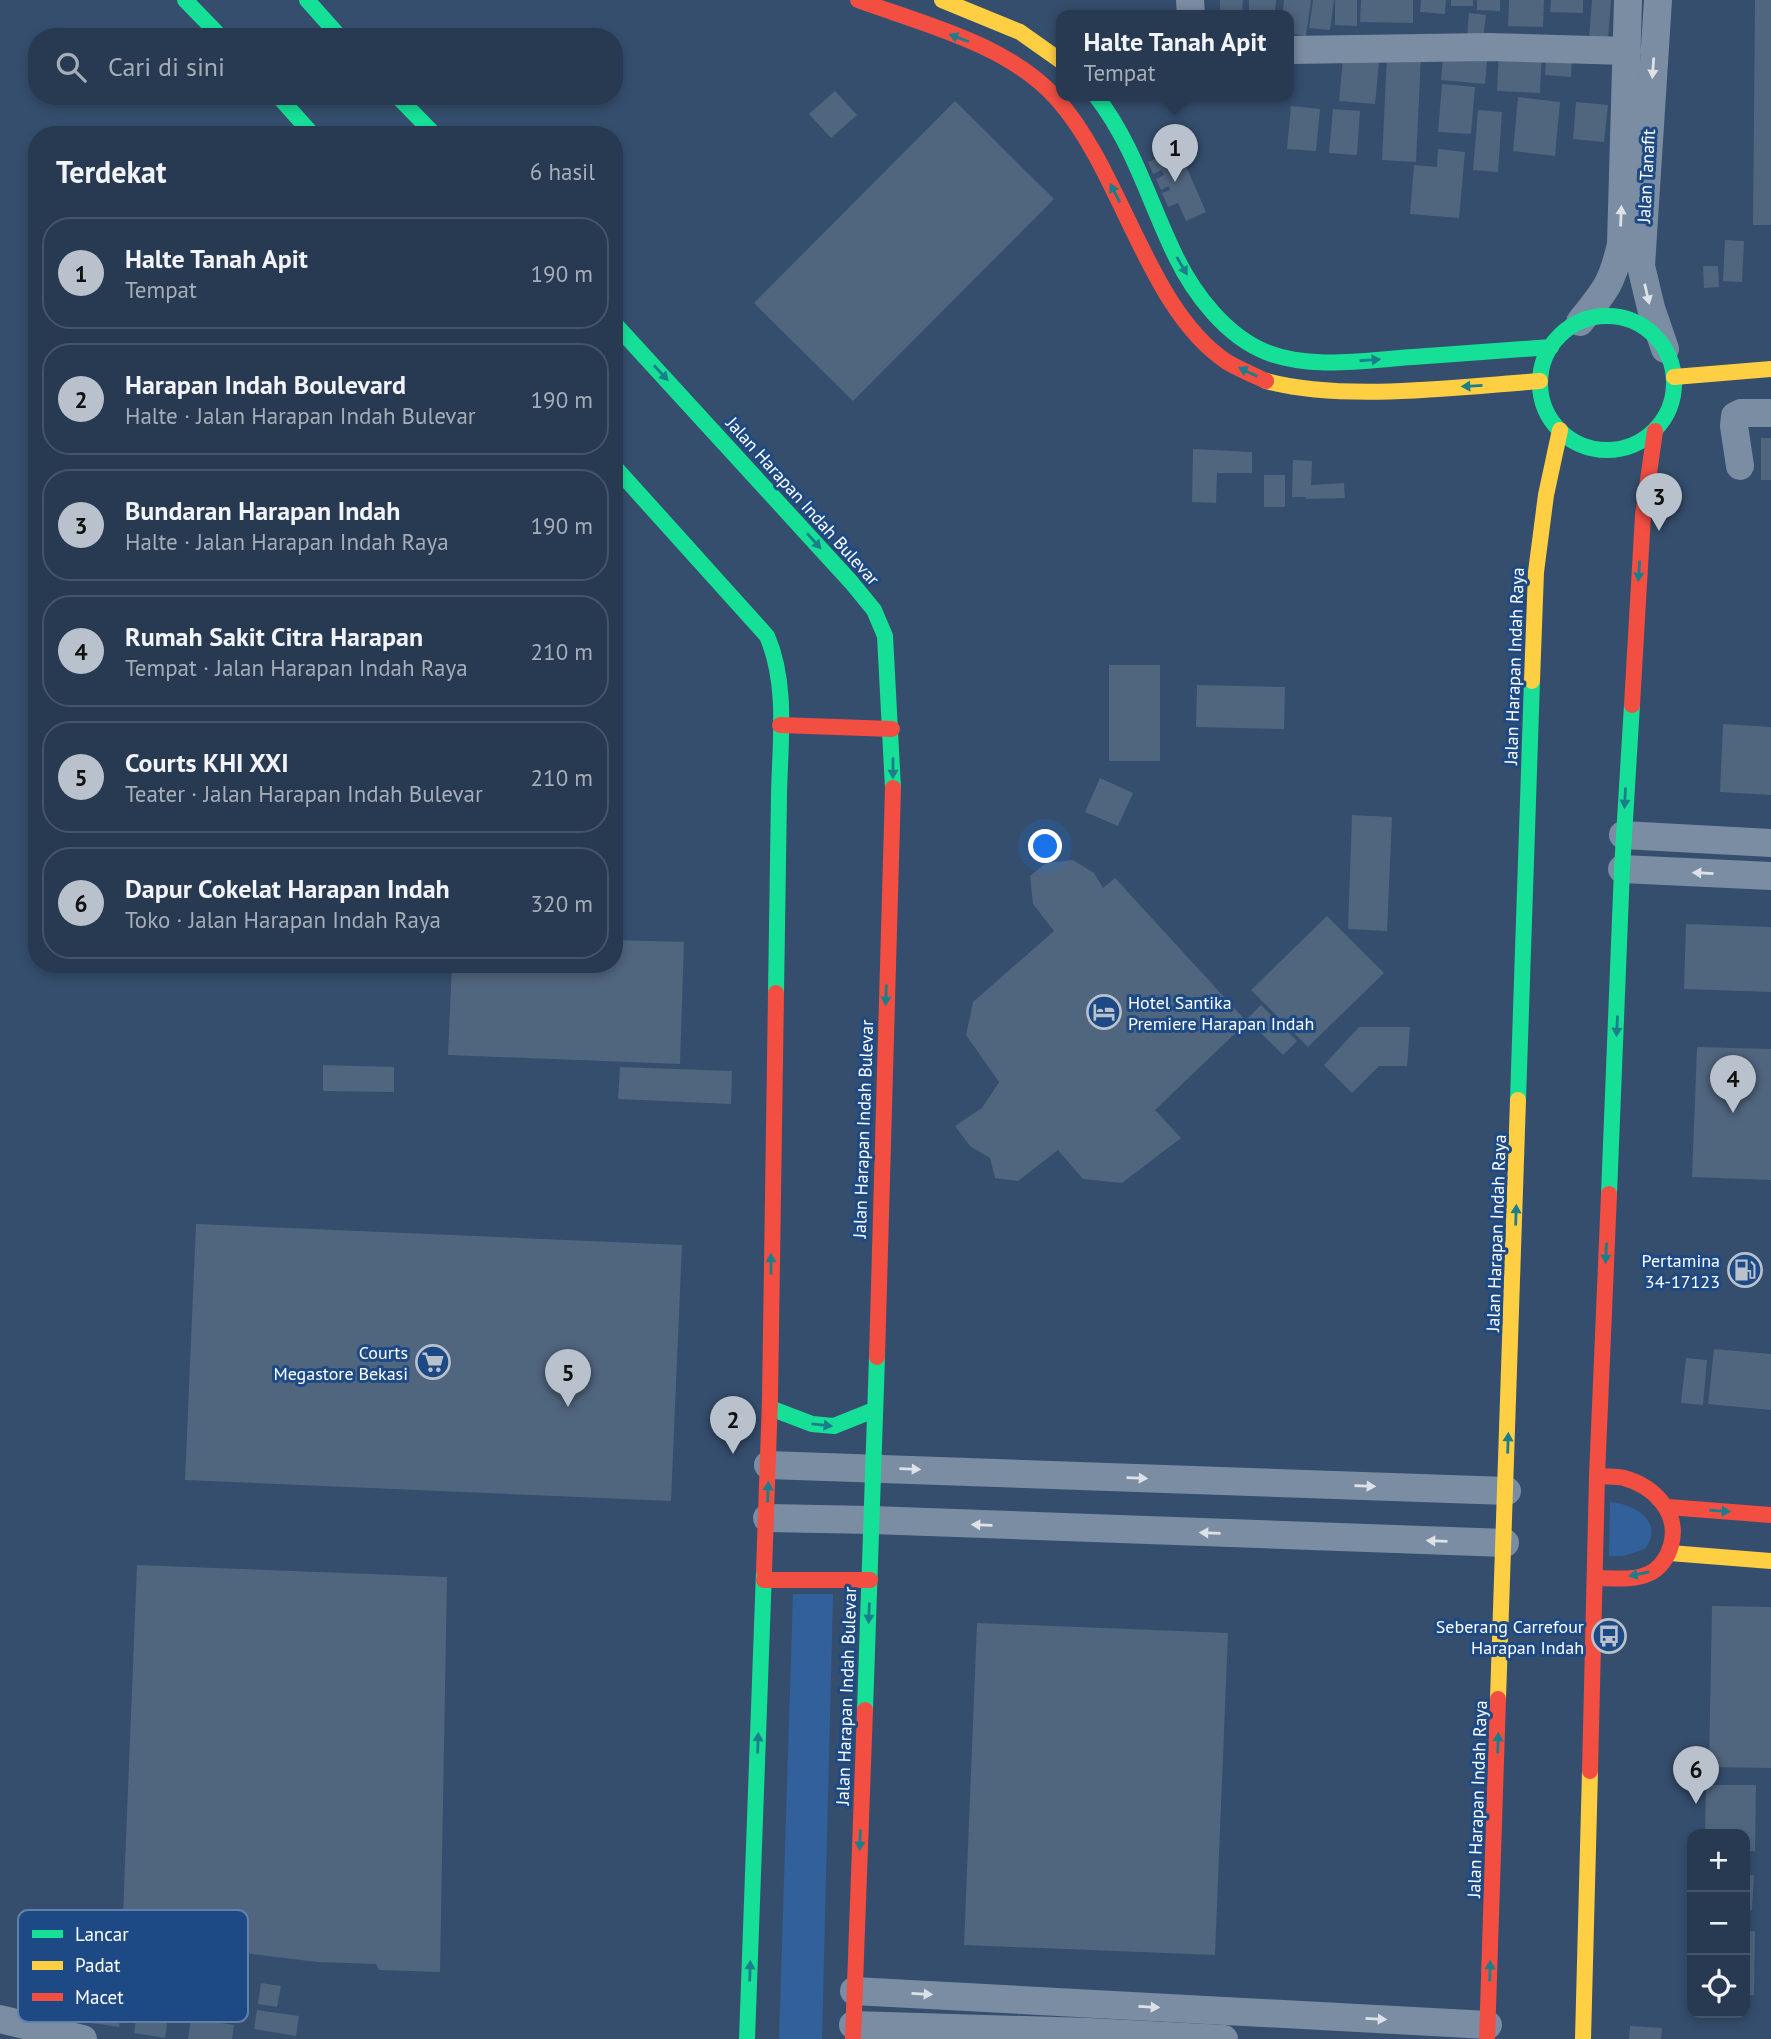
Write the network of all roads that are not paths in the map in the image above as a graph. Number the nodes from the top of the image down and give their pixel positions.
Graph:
1 (185, 0) edge
2 (307, 0) edge
3 (858, 0) edge
4 (942, 0) edge
5 (1628, 0) edge
6 (1658, 0) edge
7 (343, 12) dead end
8 (212, 28) edge
9 (332, 28) edge
10 (346, 28) edge
11 (1294, 50) edge
12 (1627, 51) junction
13 (1056, 56) edge
14 (1056, 98) edge
15 (1058, 101) edge
16 (1100, 101) edge
17 (286, 105) edge
18 (406, 105) edge
19 (305, 126) edge
20 (426, 126) edge
21 (1580, 322) junction
22 (623, 333) edge
23 (1550, 347) junction
24 (1665, 349) junction
25 (1771, 369) edge
26 (1674, 377) junction
27 (1540, 382) junction
28 (1771, 413) edge
29 (1560, 430) junction
30 (1655, 430) junction
31 (1740, 466) dead end
32 (1568, 469) dead end
33 (623, 476) edge
34 (1632, 484) dead end
35 (1546, 495) junction
36 (1643, 515) junction
37 (780, 725) junction
38 (892, 729) junction
39 (1623, 835) junction
40 (1771, 843) edge
41 (1622, 869) junction
42 (1771, 876) edge
43 (770, 1408) junction
44 (874, 1410) junction
45 (768, 1465) junction
46 (872, 1467) junction
47 (1597, 1476) junction
48 (1507, 1491) junction
49 (1668, 1507) junction
50 (1771, 1515) edge
51 (767, 1518) junction
52 (872, 1520) junction
53 (1505, 1543) junction
54 (1670, 1553) junction
55 (1771, 1561) edge
56 (1595, 1578) junction
57 (764, 1580) junction
58 (870, 1580) junction
59 (854, 1990) junction
60 (0, 2019) edge
61 (853, 2032) edge
62 (1488, 2032) edge
63 (83, 2039) edge
64 (747, 2039) edge
65 (1224, 2039) edge
66 (1583, 2039) edge

1 - 8 street
2 - 9 street
14 -> 3 street
4 - 13 street
5 - 12 street, Jalan Tanafit
6 -> 24 street, Jalan Tanafit
7 - 10 street
11 - 12 street
21 -> 12 street, Jalan Tanafit
27 -> 15 street
16 -> 23 street
17 - 19 street
18 - 20 street
21 - 23 street
21 - 24 street
22 -> 38 street, Jalan Harapan Indah Bulevar
23 - 27 street
24 - 26 street
25 - 26 street
26 - 30 street
27 - 29 street
28 - 31 street
29 - 30 street
29 - 35 street, Jalan Harapan Indah Raya
30 - 36 street
32 - 35 street
33 - 37 street
34 - 36 street
48 -> 35 street, Jalan Harapan Indah Raya
36 -> 39 street
37 - 38 street
43 -> 37 street
38 -> 44 street, Jalan Harapan Indah Bulevar
39 - 40 street
39 - 41 street
42 -> 41 street
41 -> 47 street
43 -> 44 street
43 - 45 street
44 - 46 street, Jalan Harapan Indah Bulevar
45 - 46 street
51 -> 45 street
46 -> 48 street
46 - 52 street, Jalan Harapan Indah Bulevar
47 - 49 street
47 - 56 street
48 - 53 street, Jalan Harapan Indah Raya
49 -> 50 street
49 - 54 street
51 - 52 street
51 - 57 street
53 -> 52 street
52 - 58 street, Jalan Harapan Indah Bulevar
62 -> 53 street, Jalan Harapan Indah Raya
54 - 55 street
54 -> 56 street
56 - 66 street
57 - 58 street
64 -> 57 street
58 -> 59 street, Jalan Harapan Indah Bulevar
59 - 61 street, Jalan Harapan Indah Bulevar
59 -> 62 street
60 - 63 street
61 - 65 street

